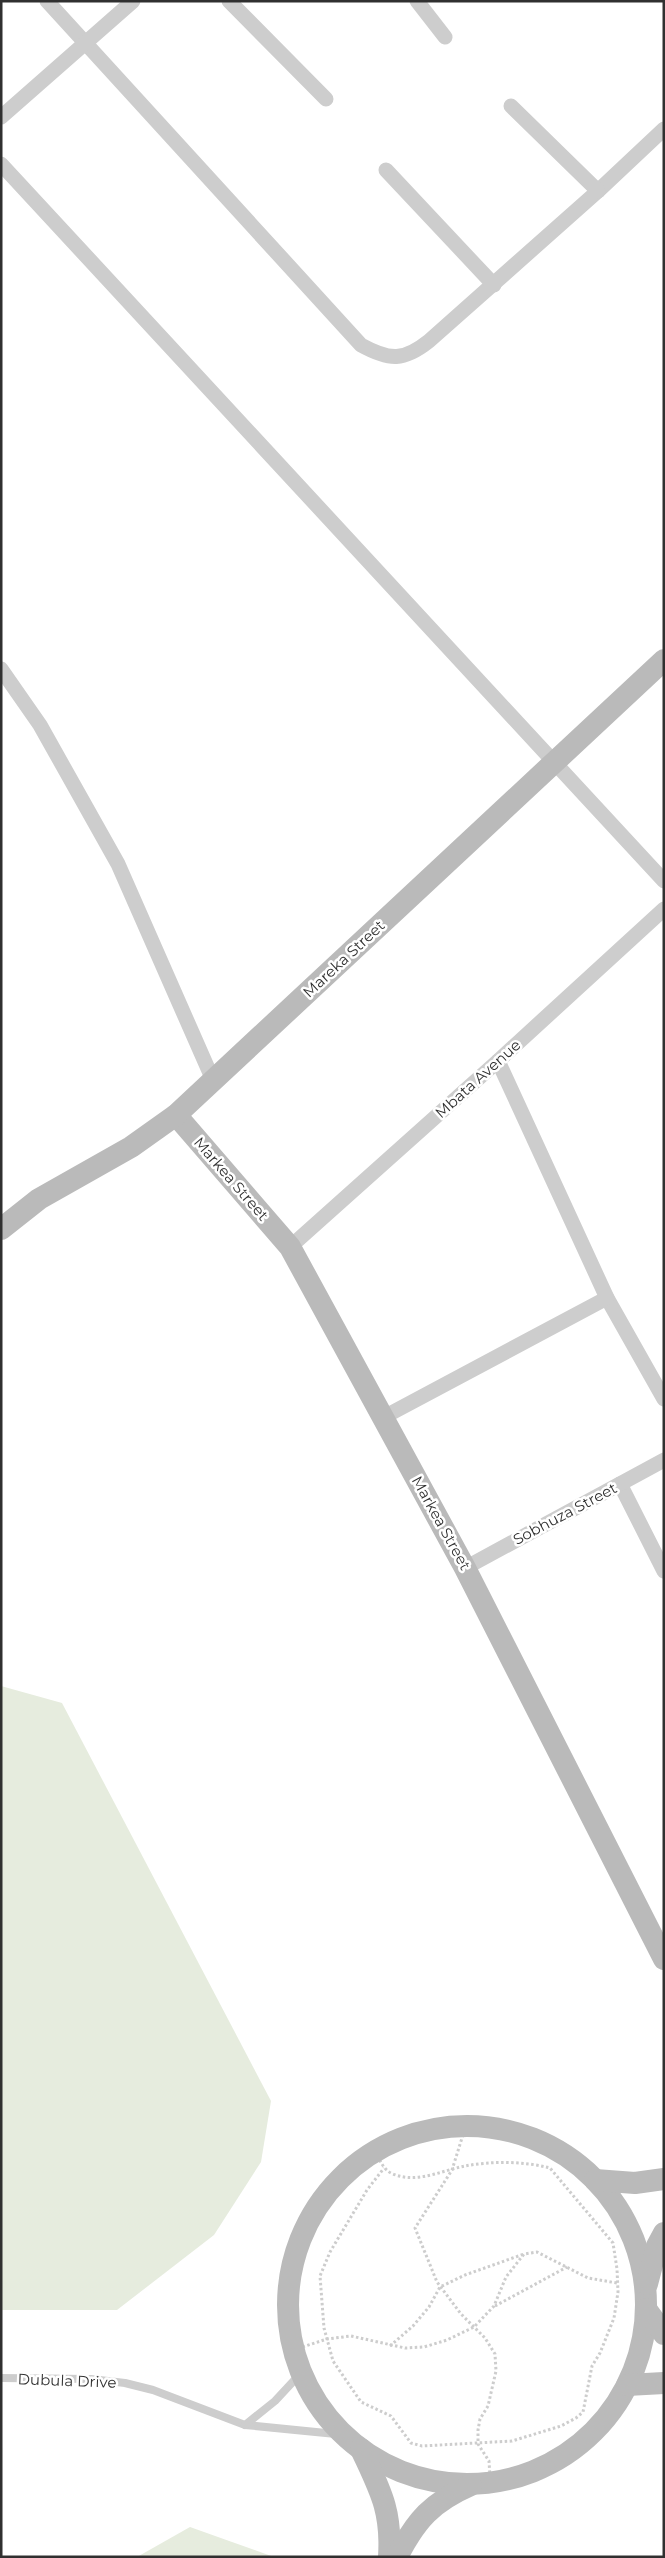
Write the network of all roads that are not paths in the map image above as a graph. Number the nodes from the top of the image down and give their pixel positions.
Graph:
1 (48, 1) edge
2 (133, 1) edge
3 (229, 1) edge
4 (417, 1) edge
5 (445, 37) dead end
6 (88, 43) junction
7 (326, 99) dead end
8 (511, 106) dead end
9 (1, 118) edge
10 (664, 129) edge
11 (1, 164) edge
12 (386, 170) dead end
13 (598, 191) junction
14 (494, 285) junction
15 (664, 660) edge
16 (1, 669) edge
17 (555, 762) junction
18 (664, 881) edge
19 (664, 909) edge
20 (498, 1061) junction
21 (213, 1080) junction
22 (176, 1115) junction
23 (1, 1228) edge
24 (290, 1248) junction
25 (607, 1298) junction
26 (664, 1399) edge
27 (382, 1418) junction
28 (664, 1460) edge
29 (620, 1484) junction
30 (465, 1568) junction
31 (664, 1571) edge
32 (664, 1959) edge
33 (664, 2179) edge
34 (595, 2180) junction
35 (664, 2233) edge
36 (646, 2298) junction
37 (664, 2334) edge
38 (301, 2374) junction
39 (1, 2378) edge
40 (664, 2383) edge
41 (627, 2385) junction
42 (245, 2425) junction
43 (353, 2442) junction
44 (484, 2482) junction
45 (389, 2557) edge
46 (397, 2557) edge

1 - 6 street
2 - 6 street
3 - 7 street
4 - 5 street
6 - 9 street
6 - 14 street
8 - 13 street
10 - 13 street
11 - 17 street
12 - 14 street
13 - 14 street
15 - 17 street, Mareka Street
16 - 21 street
17 - 18 street
17 - 21 street, Mareka Street
19 - 20 street, Mbata Avenue
20 - 24 street, Mbata Avenue
20 - 25 street
21 - 22 street, Mareka Street
22 - 23 street, Mareka Street
22 - 24 street, Markea Street
24 - 27 street, Markea Street
25 - 26 street
25 - 27 street
27 - 30 street, Markea Street
28 - 29 street, Sobhuza Street
29 - 30 street, Sobhuza Street
29 - 31 street
30 - 32 street, Markea Street
33 - 34 street
34 - 36 street
34 - 38 street
35 - 36 street
36 - 37 street
36 - 41 street
38 - 42 lane
38 - 43 street
39 - 42 lane, Dubula Drive
40 - 41 street
41 - 44 street
42 - 43 lane, Dubula Drive
43 - 44 street
43 - 45 street
44 - 46 street

